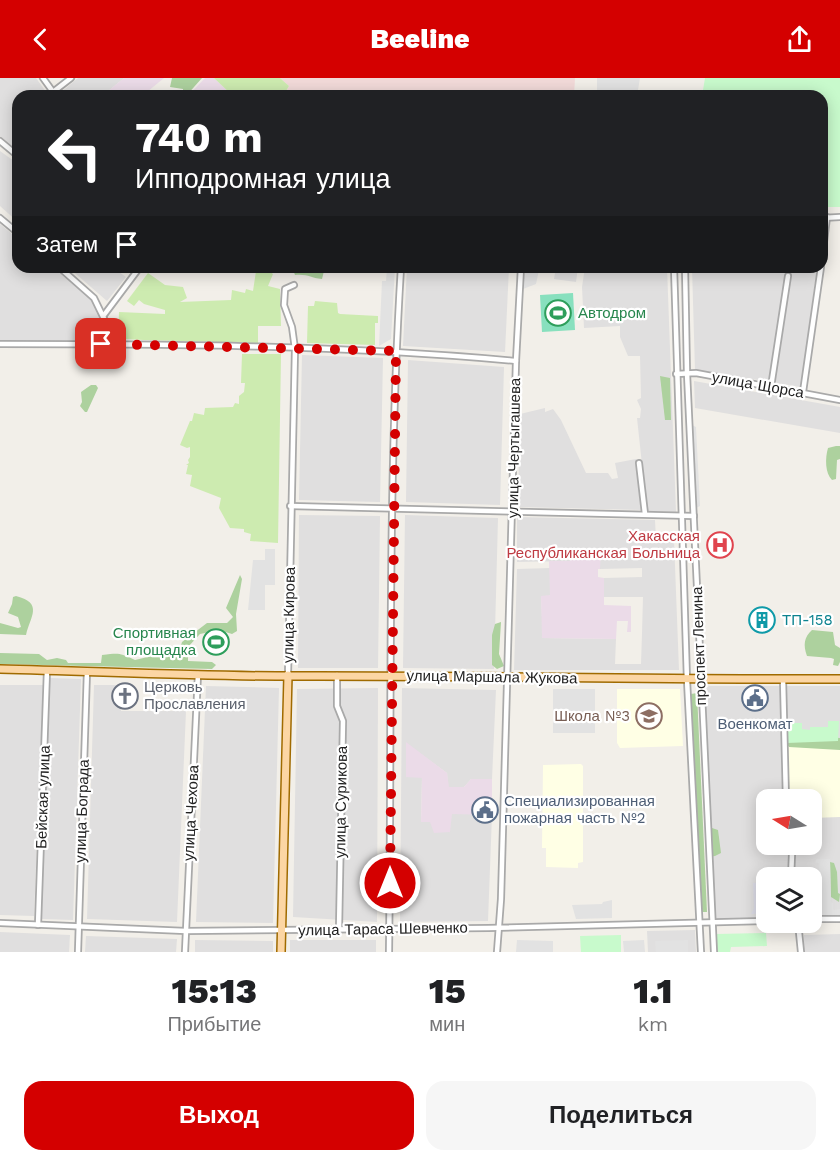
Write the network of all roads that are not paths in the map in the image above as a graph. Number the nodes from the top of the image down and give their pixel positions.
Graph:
1 (70, 78) edge
2 (59, 90) edge
3 (0, 141) edge
4 (12, 151) edge
5 (0, 218) edge
6 (12, 228) edge
7 (66, 273) edge
8 (136, 273) edge
9 (401, 273) edge
10 (521, 273) edge
11 (674, 273) edge
12 (685, 273) edge
13 (820, 273) edge
14 (788, 276) dead end
15 (294, 285) dead end
16 (104, 315) junction
17 (109, 329) junction
18 (0, 344) edge
19 (101, 344) junction
20 (121, 344) junction
21 (295, 349) junction
22 (396, 351) junction
23 (516, 361) junction
24 (676, 374) junction
25 (687, 374) junction
26 (771, 387) junction
27 (803, 392) junction
28 (840, 400) edge
29 (639, 463) dead end
30 (290, 506) junction
31 (393, 509) junction
32 (512, 512) junction
33 (645, 514) junction
34 (682, 516) junction
35 (694, 516) junction
36 (0, 669) edge
37 (47, 670) junction
38 (87, 671) junction
39 (198, 674) junction
40 (288, 675) junction
41 (337, 675) junction
42 (391, 675) junction
43 (508, 678) junction
44 (783, 679) junction
45 (840, 679) edge
46 (687, 680) junction
47 (700, 680) junction
48 (786, 789) edge
49 (840, 919) edge
50 (822, 920) edge
51 (756, 921) edge
52 (712, 922) junction
53 (0, 923) edge
54 (699, 923) junction
55 (38, 925) junction
56 (79, 927) junction
57 (498, 927) junction
58 (281, 929) junction
59 (339, 929) junction
60 (389, 929) junction
61 (186, 931) junction
62 (799, 933) edge
63 (78, 952) edge
64 (185, 952) edge
65 (281, 952) edge
66 (389, 952) edge
67 (497, 952) edge
68 (701, 952) edge
69 (714, 952) edge
70 (801, 952) edge

1 - 2 street
3 - 4 street
5 - 6 street
7 - 16 street
8 - 16 street
9 - 22 street
10 - 23 street, улица Чертыгашева
11 - 24 street, проспект Ленина
12 - 25 street, проспект Ленина
13 - 27 street
14 - 26 street
15 - 21 street, улица Кирова
16 - 17 street
17 - 19 street
17 - 20 street
18 - 19 street
19 - 20 street
20 - 21 street
21 - 22 street
21 - 30 street, улица Кирова
22 - 23 street
22 - 31 street
23 - 32 street, улица Чертыгашева
24 - 25 street, улица Щорса
24 - 34 street, проспект Ленина
25 - 26 street, улица Щорса
25 - 35 street, проспект Ленина
26 - 27 street, улица Щорса
27 - 28 street, улица Щорса
29 - 33 street
30 - 31 street
30 - 40 street, улица Кирова
31 - 32 street
31 - 42 street
32 - 33 street
32 - 43 street, улица Чертыгашева
33 - 34 street
34 - 35 street
34 - 46 street, проспект Ленина
35 - 47 street, проспект Ленина
36 - 37 main road, улица Маршала Жукова
37 - 38 main road, улица Маршала Жукова
37 - 55 street, Бейская улица
38 - 39 main road, улица Маршала Жукова
38 - 56 street, улица Бограда
39 - 40 main road, улица Маршала Жукова
39 - 61 street, улица Чехова
40 - 41 main road, улица Маршала Жукова
40 - 58 main road, улица Кирова
41 - 42 main road, улица Маршала Жукова
41 - 59 street, улица Сурикова
42 - 43 main road, улица Маршала Жукова
42 - 60 street
43 - 46 main road, улица Маршала Жукова
43 - 57 street, улица Чертыгашева
44 - 45 main road, улица Маршала Жукова
44 - 47 main road, улица Маршала Жукова
44 - 48 street
46 - 47 main road, улица Маршала Жукова
46 - 54 street, проспект Ленина
47 - 52 street, проспект Ленина
49 - 50 street
51 - 52 street, улица Тараса Шевченко
52 - 54 street, улица Тараса Шевченко
52 - 69 street, проспект Ленина
53 - 55 street, улица Тараса Шевченко
54 - 57 street, улица Тараса Шевченко
54 - 68 street, проспект Ленина
55 - 56 street, улица Тараса Шевченко
56 - 61 street, улица Тараса Шевченко
56 - 63 street, улица Бограда
57 - 60 street, улица Тараса Шевченко
57 - 67 street, улица Чертыгашева
58 - 59 street, улица Тараса Шевченко
58 - 61 street, улица Тараса Шевченко
58 - 65 main road, улица Кирова
59 - 60 street, улица Тараса Шевченко
60 - 66 street
61 - 64 street, улица Чехова
62 - 70 street

